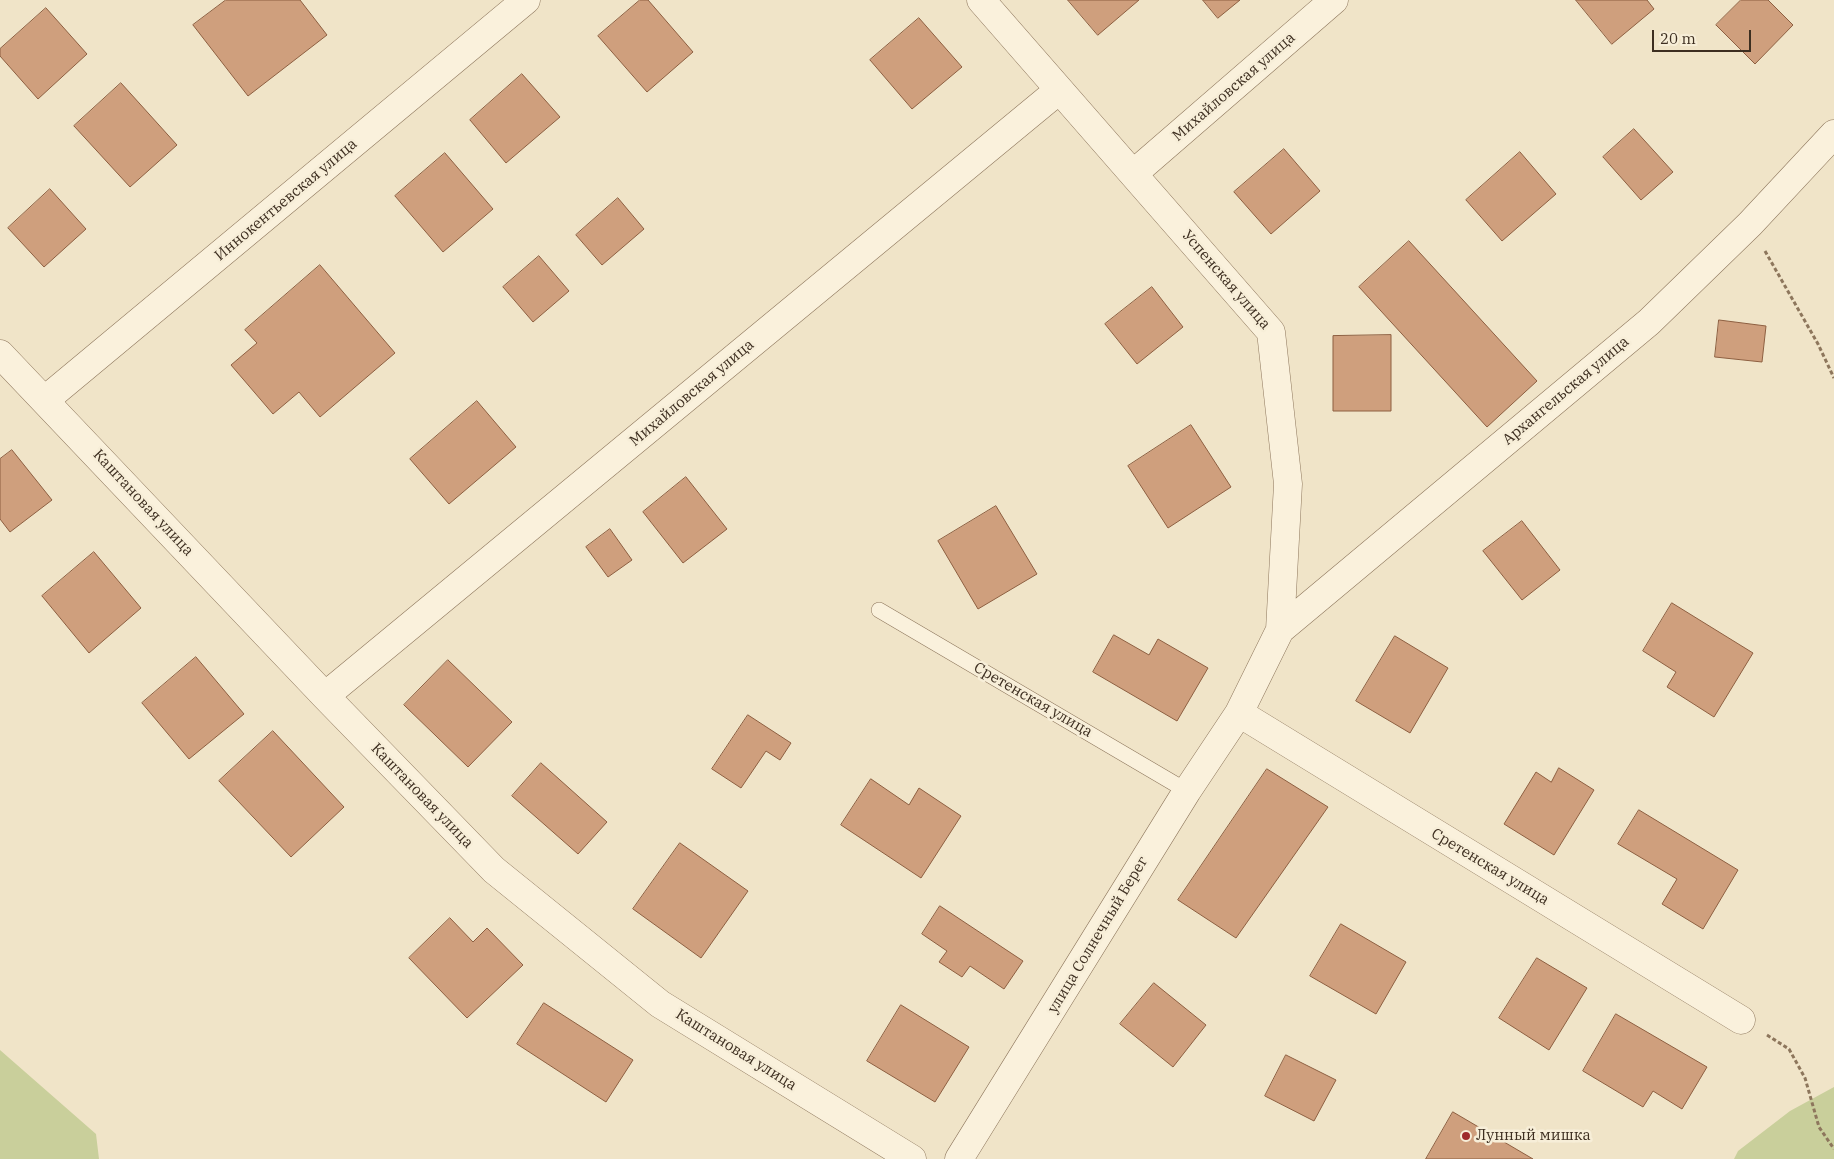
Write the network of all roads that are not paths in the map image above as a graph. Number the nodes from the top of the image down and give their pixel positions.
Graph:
1 (526, 0) edge
2 (981, 0) edge
3 (1334, 0) edge
4 (1060, 90) junction
5 (1834, 134) edge
6 (1134, 174) junction
7 (0, 354) edge
8 (44, 400) junction
9 (879, 610) dead end
10 (1280, 630) junction
11 (325, 696) junction
12 (1239, 713) junction
13 (1187, 791) junction
14 (1741, 1020) road end
15 (912, 1159) edge
16 (959, 1159) edge

1 - 8 street, Иннокентьевская улица
2 - 4 street, Успенская улица
3 - 6 street, Михайловская улица
4 - 6 street, Успенская улица
4 - 11 street, Михайловская улица
5 - 10 street, Архангельская улица
6 - 10 street, Успенская улица
7 - 8 street, Каштановая улица
8 - 11 street, Каштановая улица
9 - 13 lane, Сретенская улица
10 - 12 street, Успенская улица
11 - 15 street, Каштановая улица
12 - 13 street, улица Солнечный Берег
12 - 14 street, Сретенская улица
13 - 16 street, улица Солнечный Берег

